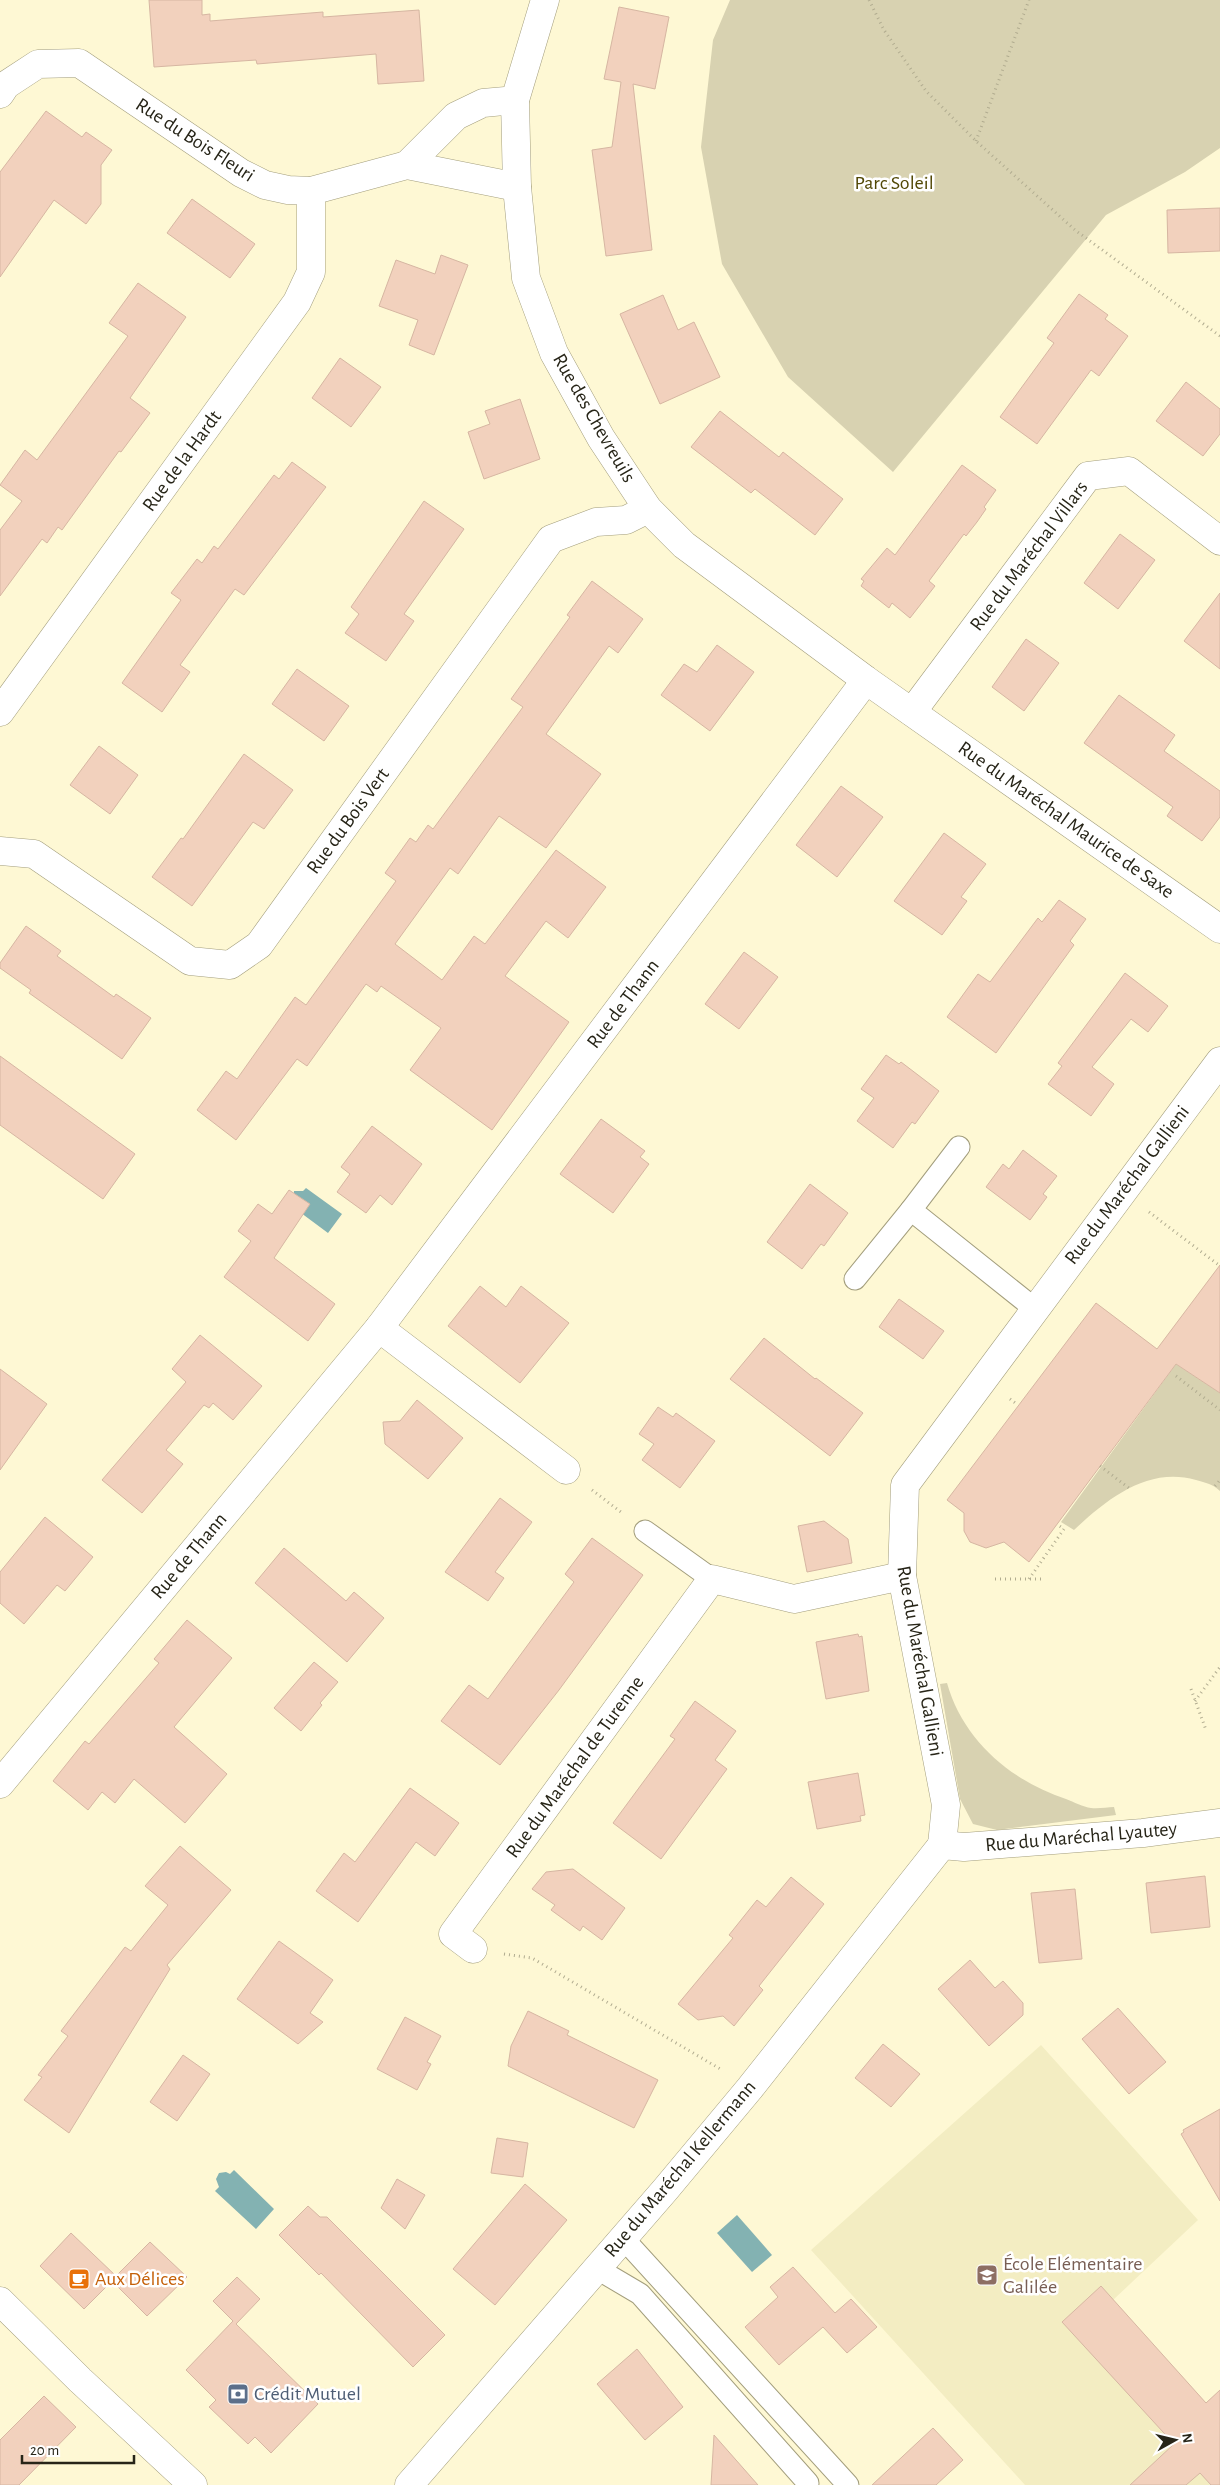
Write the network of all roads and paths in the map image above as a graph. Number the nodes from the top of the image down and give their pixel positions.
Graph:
1 (545, 0) edge
2 (870, 0) edge
3 (1029, 0) edge
4 (0, 94) edge
5 (515, 100) junction
6 (976, 141) junction
7 (407, 165) junction
8 (517, 187) junction
9 (311, 192) junction
10 (1220, 336) edge
11 (648, 509) junction
12 (1220, 541) edge
13 (866, 680) junction
14 (0, 712) edge
15 (912, 712) junction
16 (0, 851) edge
17 (1220, 929) edge
18 (1220, 1061) edge
19 (959, 1147) dead end
20 (1122, 1192) junction
21 (911, 1210) junction
22 (1220, 1266) edge
23 (855, 1280) dead end
24 (1035, 1309) junction
25 (379, 1328) junction
26 (1176, 1376) dead end
27 (1220, 1410) edge
28 (1100, 1466) dead end
29 (566, 1470) joint
30 (1220, 1480) edge
31 (1215, 1486) dead end
32 (1129, 1488) dead end
33 (1058, 1525) dead end
34 (645, 1531) joint
35 (902, 1576) junction
36 (712, 1579) junction
37 (995, 1579) dead end
38 (1029, 1579) junction
39 (1042, 1579) dead end
40 (1220, 1667) edge
41 (1191, 1689) dead end
42 (1195, 1700) junction
43 (1206, 1730) dead end
44 (0, 1784) edge
45 (1220, 1823) edge
46 (942, 1845) junction
47 (473, 1949) joint
48 (750, 2088) junction
49 (622, 2237) junction
50 (596, 2268) junction
51 (0, 2301) edge
52 (808, 2483) dead end
53 (193, 2485) edge
54 (409, 2485) edge
55 (848, 2485) edge

1 - 5 street, Rue des Chevreuils
2 - 6 path
3 - 6 path
4 - 9 street, Rue du Bois Fleuri
5 - 7 street, Rue du Bois Fleuri
5 - 8 street, Rue des Chevreuils
6 - 10 path
7 - 8 street, Rue du Bois Fleuri
7 - 9 street, Rue du Bois Fleuri
8 - 11 street, Rue des Chevreuils
9 - 14 street, Rue de la Hardt
11 - 13 street, Rue des Chevreuils
11 - 16 street, Rue du Bois Vert
12 - 15 street, Rue du Maréchal Villars
13 - 15 street, Rue des Chevreuils
13 - 25 street, Rue de Thann
15 - 17 street, Rue du Maréchal Maurice de Saxe
18 - 20 street, Rue du Maréchal Gallieni
19 - 21 lane
20 - 22 path
20 - 24 street, Rue du Maréchal Gallieni
21 - 23 lane
21 - 24 lane
24 - 35 street, Rue du Maréchal Gallieni
25 - 29 street
25 - 44 street, Rue de Thann
26 - 27 path
28 - 32 path
29 - 34 path
30 - 31 path
33 - 38 path
34 - 36 lane
35 - 36 street
35 - 46 street, Rue du Maréchal Gallieni
36 - 47 street, Rue du Maréchal de Turenne
37 - 38 path
38 - 39 path
40 - 42 path
41 - 42 path
42 - 43 path
45 - 46 street, Rue du Maréchal Lyautey
46 - 48 street, Rue du Maréchal Kellermann
47 - 48 path
48 - 49 street, Rue du Maréchal Kellermann
49 - 50 street, Rue du Maréchal Kellermann
49 - 55 lane
50 - 52 lane
50 - 54 street, Rue du Maréchal Kellermann
51 - 53 street

